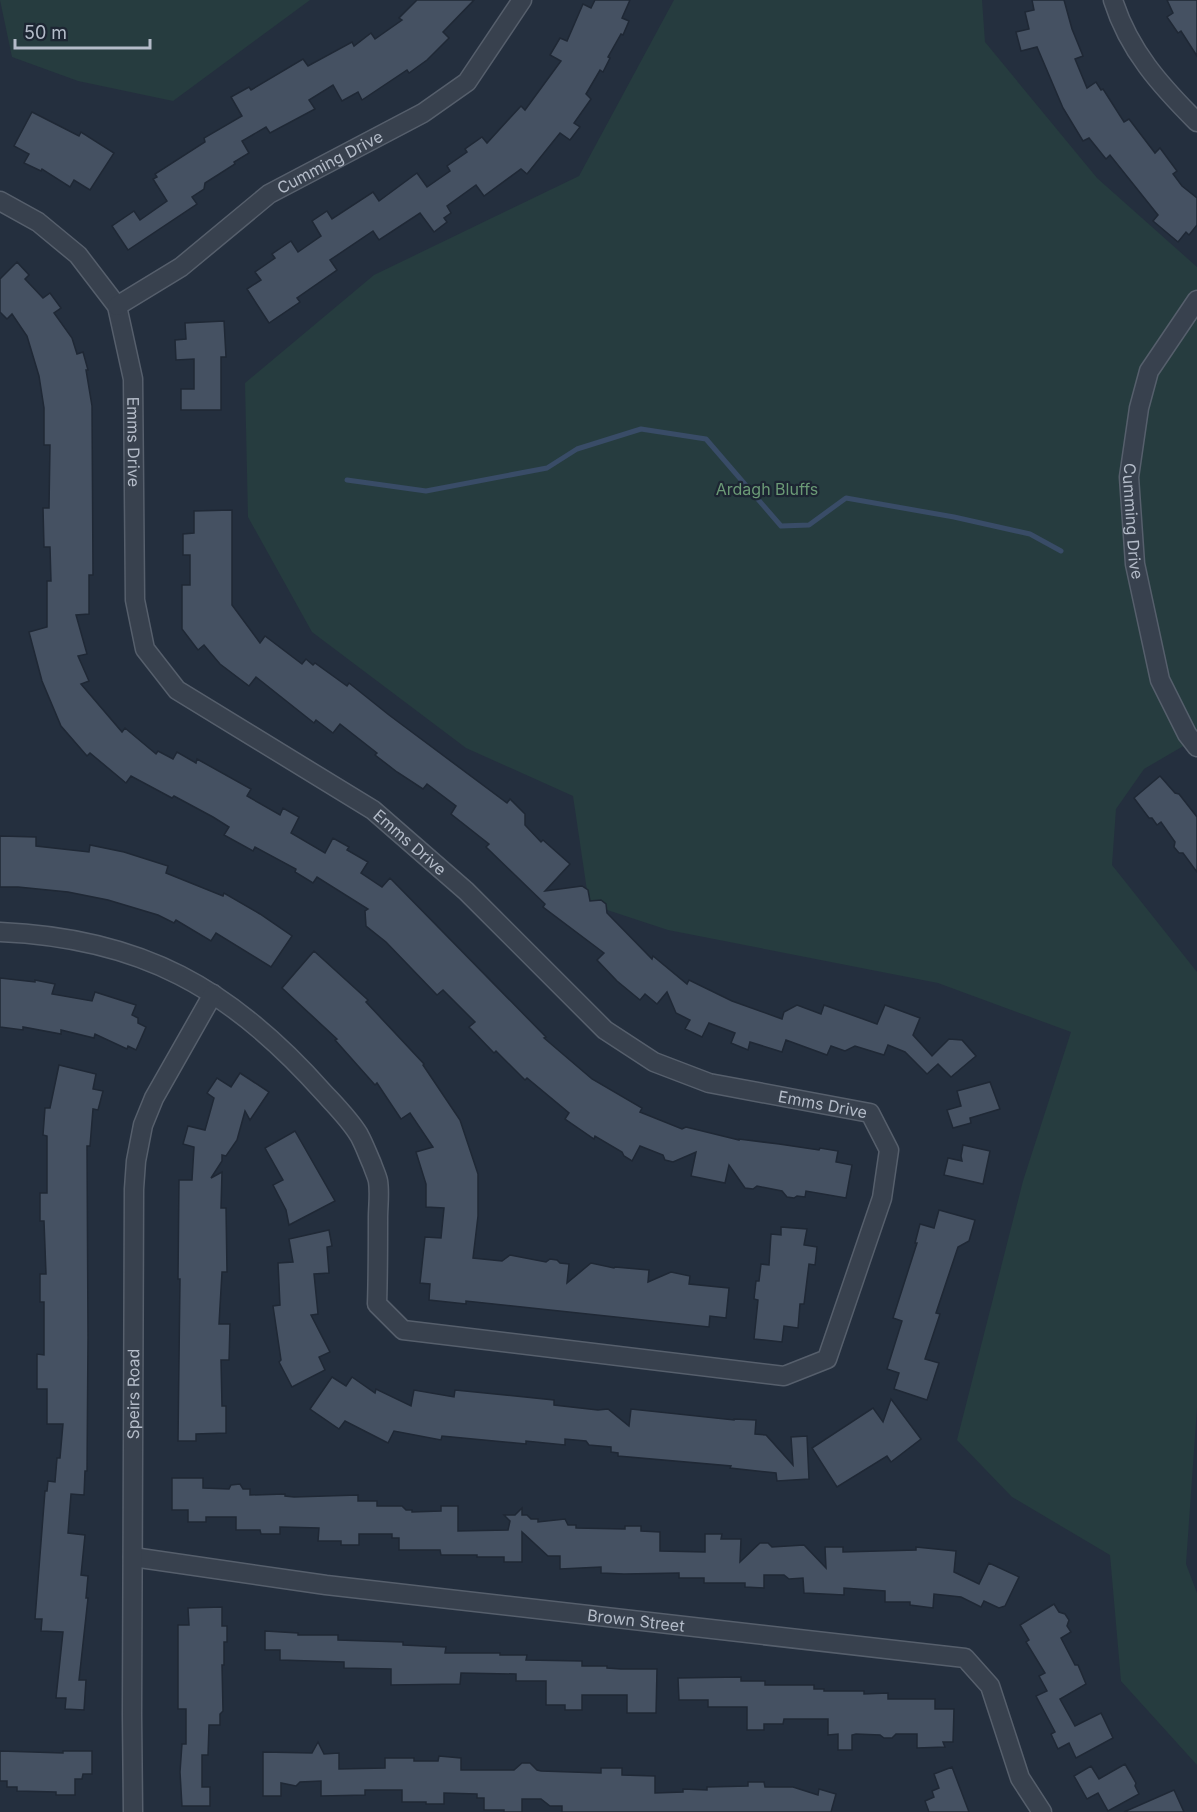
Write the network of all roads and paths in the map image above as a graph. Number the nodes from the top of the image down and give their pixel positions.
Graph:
1 (522, 0) edge
2 (1113, 0) edge
3 (1197, 122) edge
4 (0, 201) edge
5 (1197, 300) edge
6 (117, 306) junction
7 (1197, 747) edge
8 (0, 932) edge
9 (213, 994) junction
10 (133, 1557) junction
11 (134, 1812) edge
12 (1042, 1812) edge

1 - 6 street, Cumming Drive
2 - 3 street
4 - 6 street, Emms Drive
5 - 7 street, Cumming Drive
6 - 9 street, Emms Drive
8 - 9 street, Emms Drive
9 - 10 street, Speirs Road
10 - 11 street, Speirs Road
10 - 12 street, Brown Street

